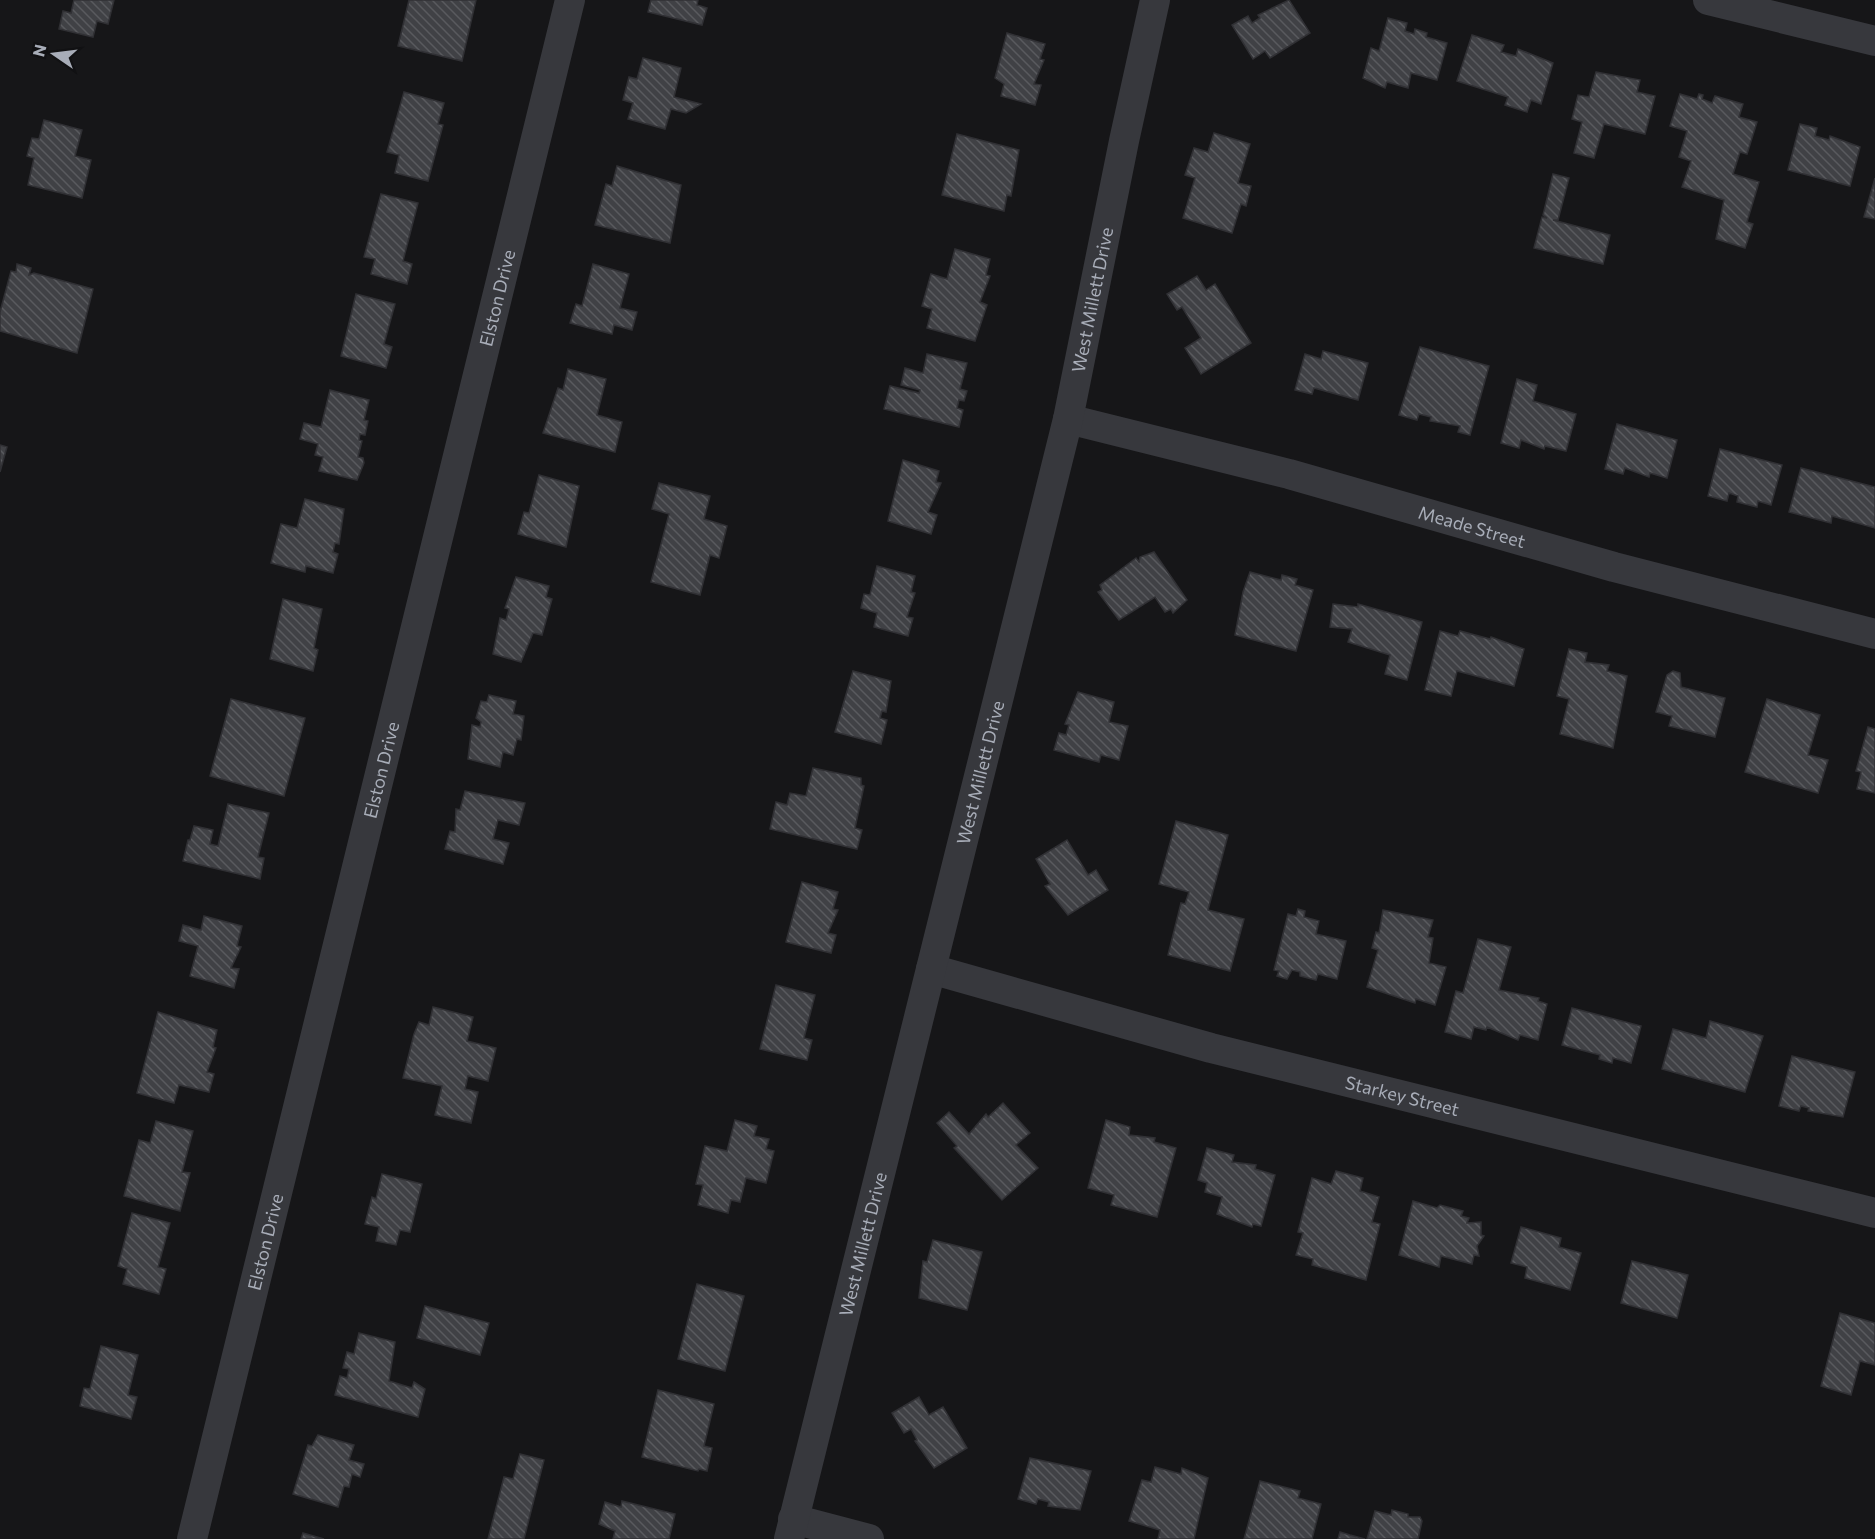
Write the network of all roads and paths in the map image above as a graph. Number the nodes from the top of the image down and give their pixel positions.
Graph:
1 (570, 0) edge
2 (1155, 0) edge
3 (1708, 0) edge
4 (1875, 41) edge
5 (1068, 418) junction
6 (1875, 634) edge
7 (931, 969) junction
8 (1875, 1213) edge
9 (791, 1529) edge
10 (192, 1539) edge
11 (869, 1539) edge

1 - 10 street, Elston Drive
2 - 5 street, West Millett Drive
3 - 4 street
5 - 6 street, Meade Street
5 - 7 street, West Millett Drive
7 - 8 street, Starkey Street
7 - 9 street, West Millett Drive
9 - 11 street

